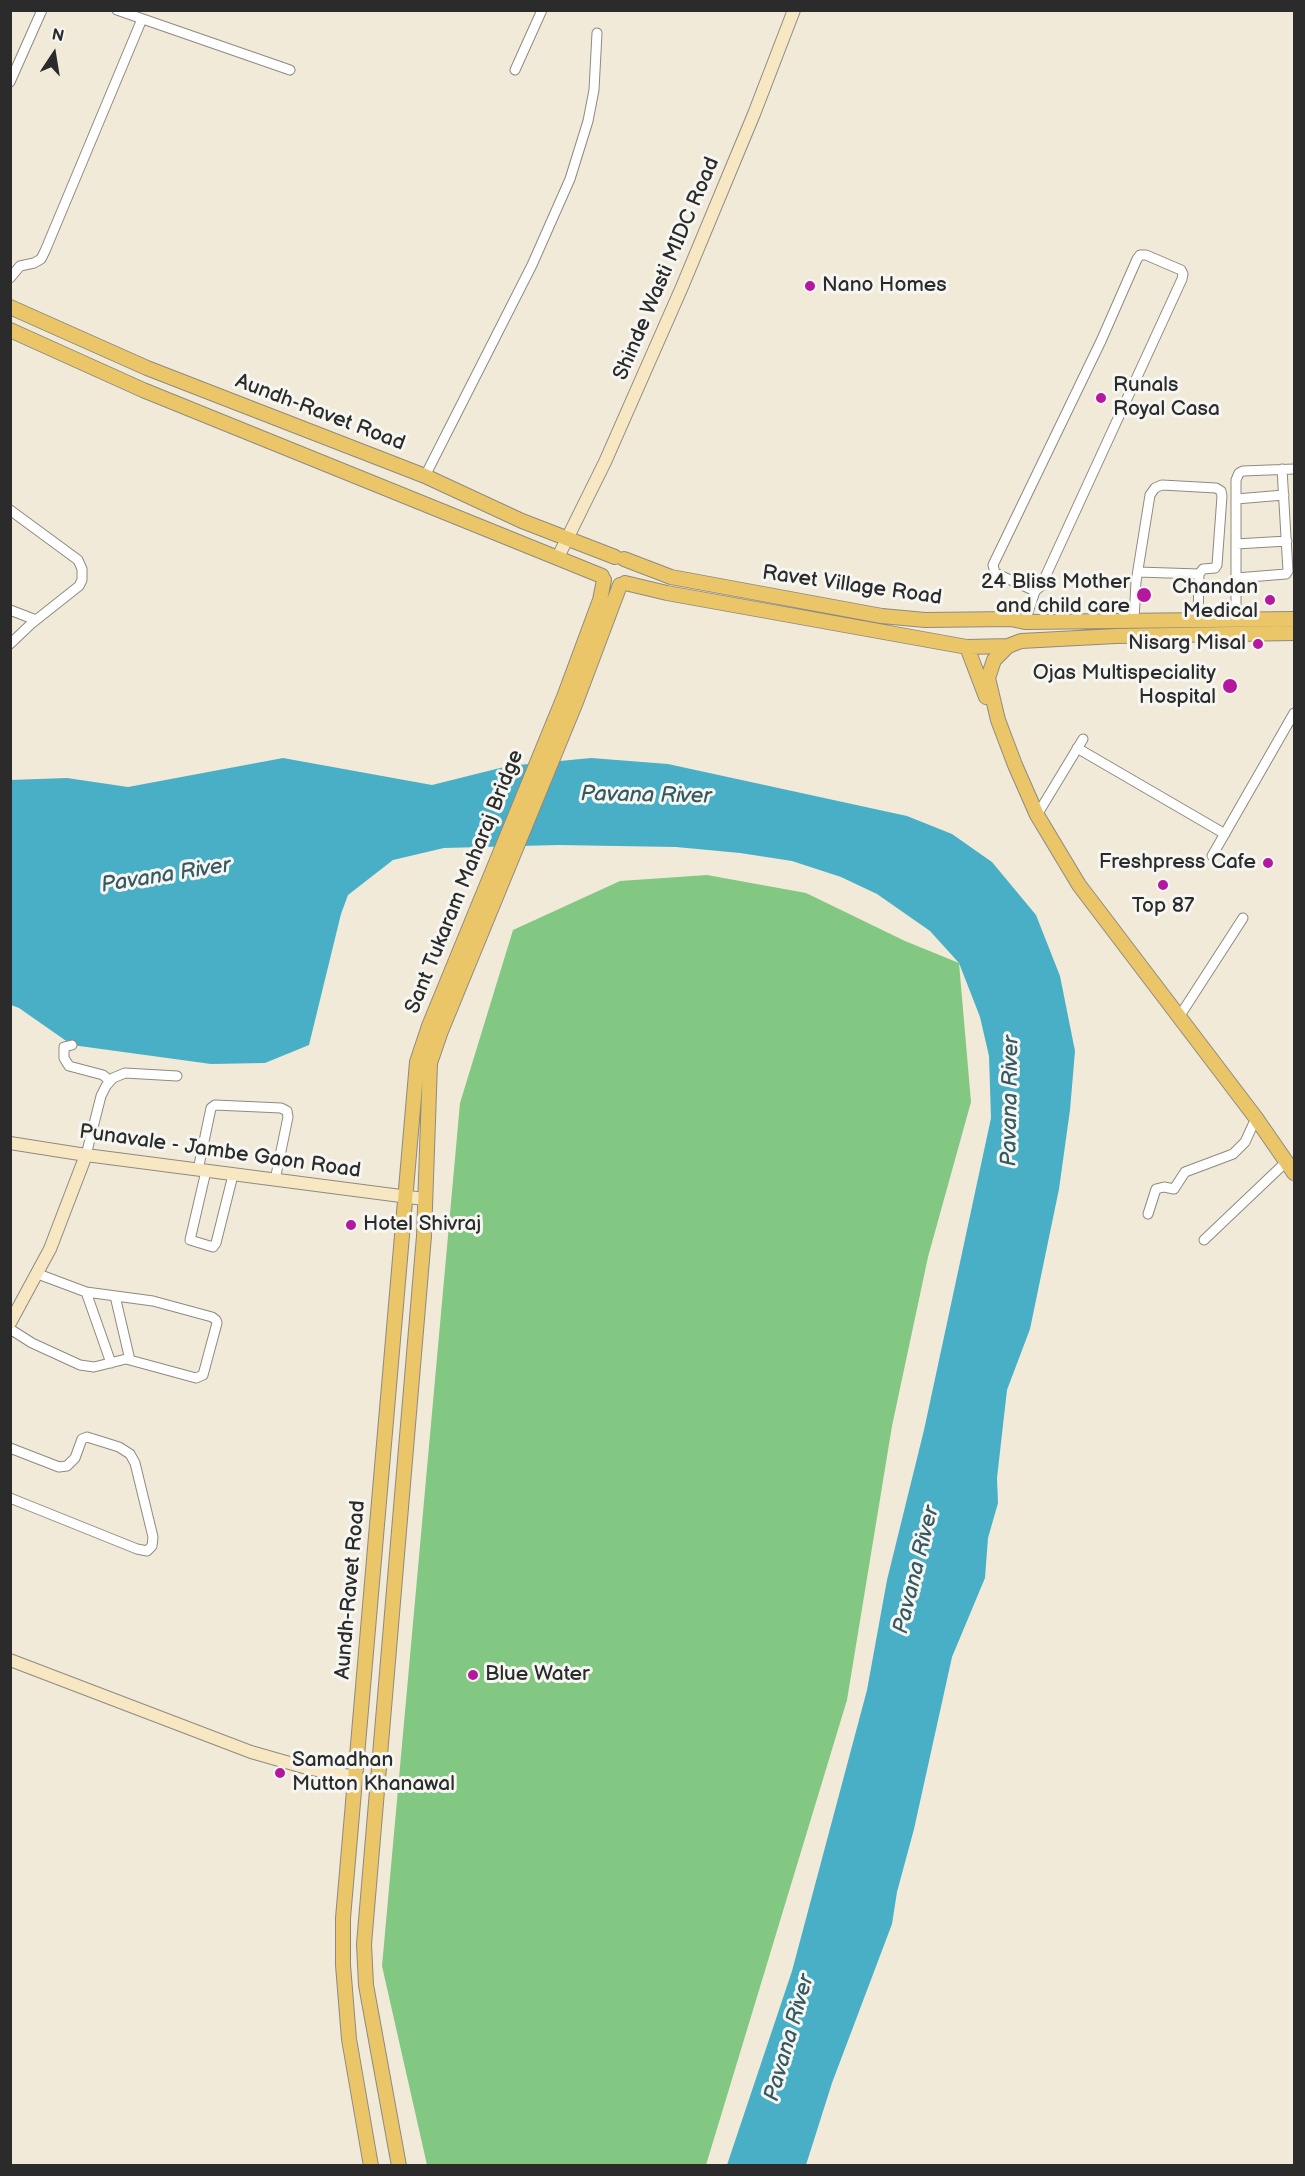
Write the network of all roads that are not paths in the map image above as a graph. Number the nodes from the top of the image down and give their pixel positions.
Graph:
1 (42, 10) edge
2 (117, 10) edge
3 (542, 10) edge
4 (794, 10) edge
5 (142, 19) junction
6 (597, 33) dead end
7 (290, 70) dead end
8 (515, 70) dead end
9 (10, 82) edge
10 (10, 278) edge
11 (10, 308) edge
12 (10, 330) edge
13 (1282, 469) junction
14 (1294, 469) edge
15 (425, 476) junction
16 (1284, 495) junction
17 (1236, 499) junction
18 (10, 510) edge
19 (568, 539) junction
20 (1287, 541) junction
21 (1236, 544) junction
22 (558, 557) junction
23 (620, 558) junction
24 (1138, 572) junction
25 (1199, 574) junction
26 (603, 578) junction
27 (1236, 578) junction
28 (622, 584) junction
29 (1035, 591) junction
30 (10, 610) edge
31 (1294, 619) edge
32 (36, 620) junction
33 (1134, 620) junction
34 (1198, 620) junction
35 (1236, 620) junction
36 (956, 621) junction
37 (1022, 622) junction
38 (1294, 633) edge
39 (1014, 643) junction
40 (10, 644) edge
41 (963, 647) junction
42 (570, 699) junction
43 (1294, 714) edge
44 (998, 720) junction
45 (1036, 815) junction
46 (1225, 834) junction
47 (1212, 856) dead end
48 (1243, 918) dead end
49 (1179, 1017) junction
50 (72, 1045) dead end
51 (177, 1076) dead end
52 (110, 1081) junction
53 (421, 1085) junction
54 (1256, 1118) junction
55 (10, 1143) edge
56 (86, 1155) junction
57 (1290, 1167) edge
58 (202, 1171) junction
59 (232, 1174) junction
60 (275, 1180) junction
61 (405, 1196) junction
62 (424, 1199) junction
63 (1148, 1214) dead end
64 (1204, 1240) dead end
65 (38, 1274) junction
66 (86, 1292) junction
67 (115, 1296) junction
68 (10, 1323) edge
69 (10, 1329) edge
70 (130, 1360) junction
71 (111, 1363) junction
72 (10, 1448) edge
73 (10, 1498) edge
74 (10, 1660) edge
75 (355, 1777) junction
76 (371, 2166) edge
77 (399, 2166) edge

1 - 9 street
2 - 5 street
3 - 8 street
4 - 19 street, Shinde Wasti MIDC Road
5 - 7 street
5 - 10 street
6 - 15 street
11 - 15 main road, Aundh-Ravet Road
12 - 22 main road, Aundh-Ravet Road
13 - 14 street
13 - 16 street
13 - 17 street
15 - 19 main road, Aundh-Ravet Road
16 - 17 street
16 - 20 street
17 - 21 street
18 - 32 street
19 - 22 street, Shinde Wasti MIDC Road
19 - 23 main road, Aundh-Ravet Road
20 - 21 street
20 - 27 street
21 - 27 street
22 - 26 main road, Aundh-Ravet Road
23 - 26 main road
23 - 28 main road
23 - 36 main road, Ravet Village Road
24 - 25 street
24 - 25 street
24 - 33 street
25 - 34 street
26 - 28 main road
26 - 42 main road
27 - 35 street
28 - 41 main road, Ravet Village Road
28 - 42 main road
29 - 29 street
29 - 37 street
30 - 32 street
31 - 35 main road, Ravet Village Road
32 - 40 street
33 - 34 main road, Ravet Village Road
33 - 37 main road, Ravet Village Road
34 - 35 main road, Ravet Village Road
36 - 37 main road, Ravet Village Road
36 - 41 main road
37 - 39 main road
38 - 39 main road, Ravet Village Road
39 - 41 main road, Ravet Village Road
39 - 44 main road
41 - 44 main road
42 - 53 main road, Sant Tukaram Maharaj Bridge
43 - 46 street
44 - 45 main road
45 - 46 street
45 - 49 main road
46 - 47 street
48 - 49 street
49 - 54 main road
50 - 52 street
51 - 52 street
52 - 56 street
53 - 61 main road, Aundh-Ravet Road
53 - 62 main road, Aundh-Ravet Road
54 - 57 main road
54 - 63 street
55 - 56 street, Punavale - Jambe Gaon Road
56 - 58 street, Punavale - Jambe Gaon Road
56 - 65 street
57 - 64 street
58 - 59 street, Punavale - Jambe Gaon Road
58 - 59 street
58 - 60 street
59 - 60 street, Punavale - Jambe Gaon Road
60 - 61 street, Punavale - Jambe Gaon Road
61 - 62 street, Punavale - Jambe Gaon Road
61 - 75 main road, Aundh-Ravet Road
62 - 77 main road, Aundh-Ravet Road
65 - 66 street
65 - 68 street
66 - 67 street
66 - 71 street
67 - 70 street
67 - 70 street
69 - 71 street
70 - 71 street
72 - 73 street
74 - 75 street
75 - 76 main road, Aundh-Ravet Road

